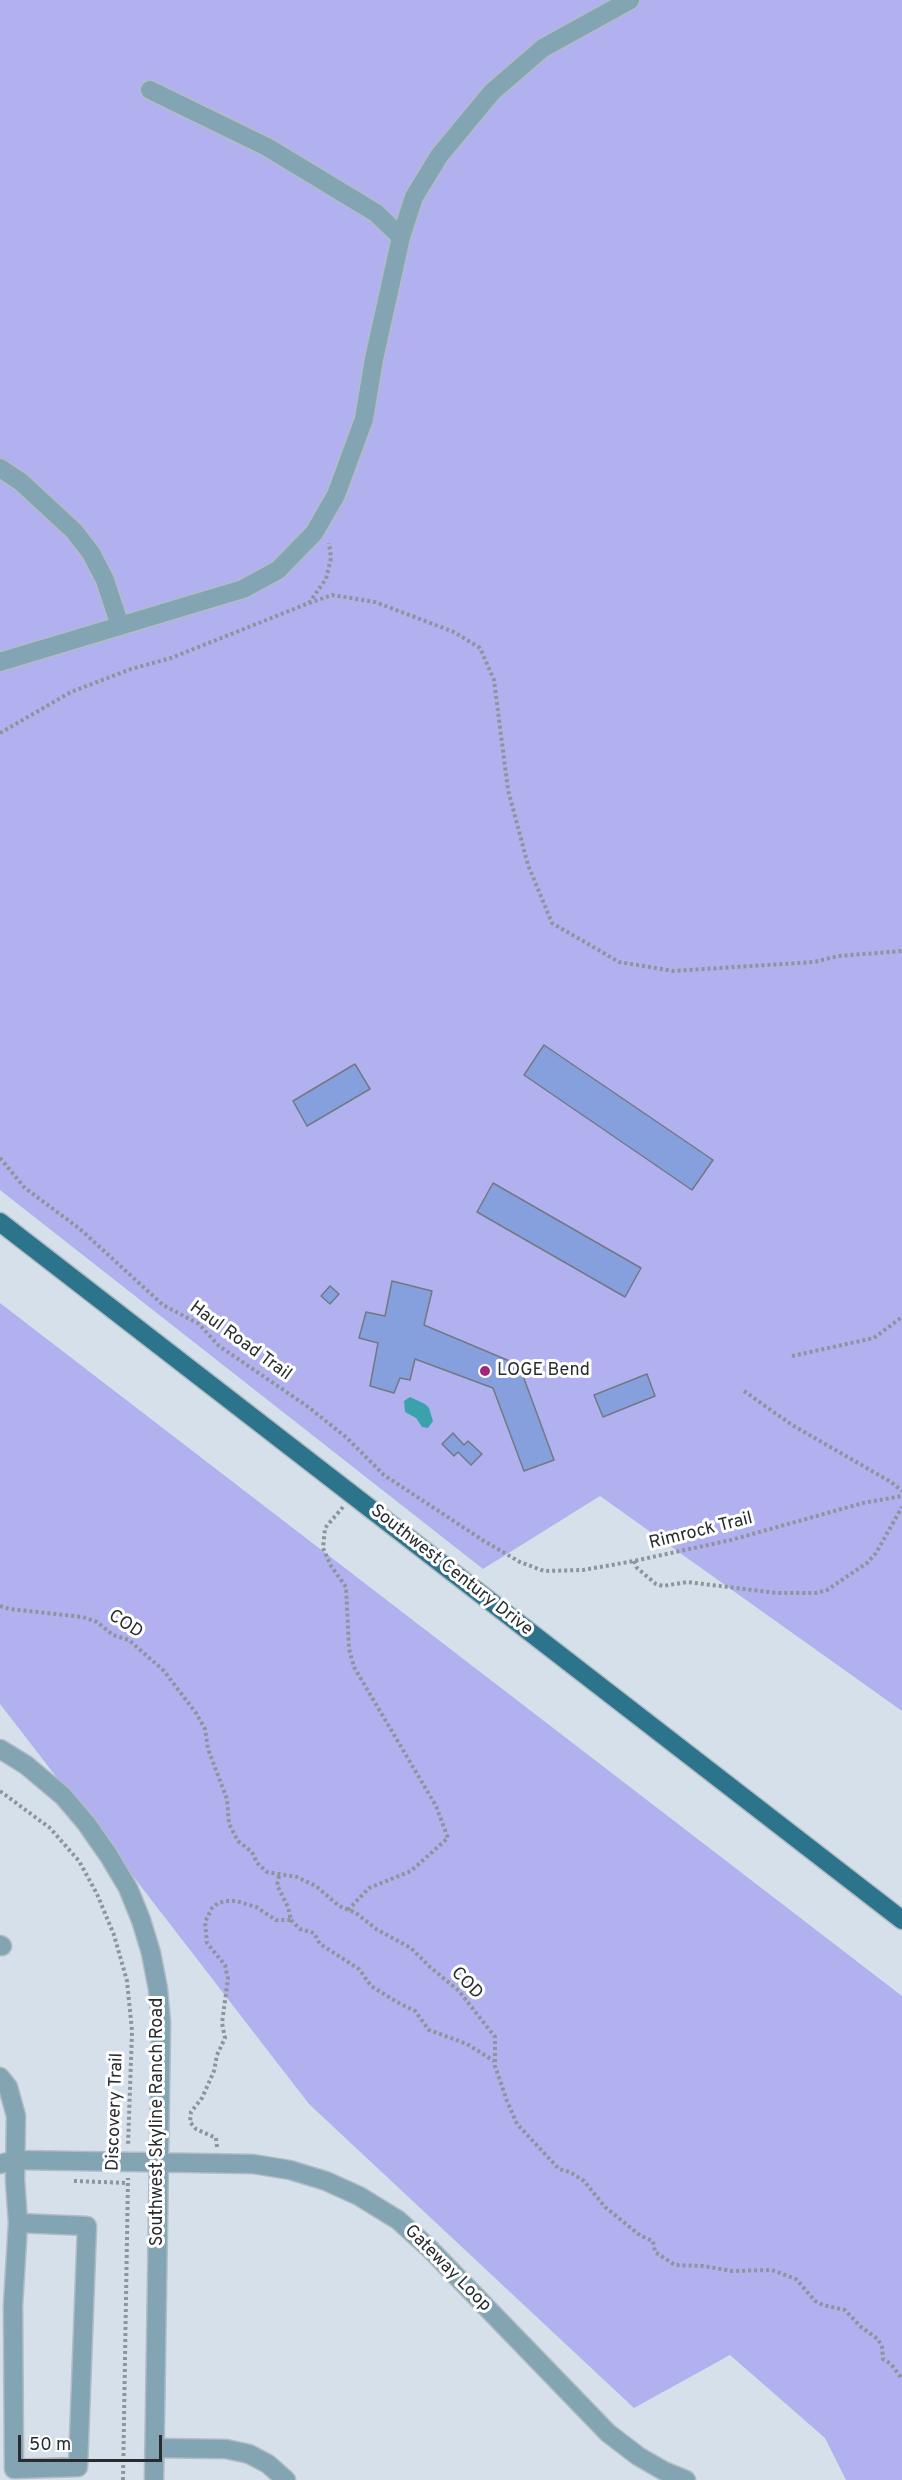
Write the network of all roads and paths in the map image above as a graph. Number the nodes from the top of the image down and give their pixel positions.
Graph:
1 (630, 0) edge
2 (150, 90) dead end
3 (401, 237) junction
4 (0, 468) edge
5 (322, 519) junction
6 (309, 603) junction
7 (120, 626) junction
8 (0, 662) edge
9 (0, 733) edge
10 (902, 951) edge
11 (0, 1158) edge
12 (0, 1222) edge
13 (902, 1317) edge
14 (792, 1356) dead end
15 (744, 1391) dead end
16 (902, 1491) edge
17 (352, 1494) junction
18 (902, 1496) edge
19 (902, 1507) edge
20 (506, 1555) joint
21 (634, 1562) junction
22 (0, 1606) edge
23 (0, 1749) edge
24 (0, 1791) edge
25 (279, 1876) junction
26 (348, 1910) junction
27 (291, 1920) junction
28 (902, 1920) edge
29 (495, 2061) junction
30 (0, 2077) edge
31 (128, 2161) junction
32 (8, 2162) edge
33 (159, 2162) junction
34 (218, 2163) junction
35 (18, 2223) junction
36 (7, 2304) edge
37 (902, 2379) edge
38 (155, 2448) junction
39 (123, 2480) edge
40 (154, 2480) edge
41 (286, 2480) edge
42 (687, 2480) edge

1 - 3 street
2 - 3 street
3 - 5 street
4 - 7 street
5 - 6 path
5 - 7 street
6 - 9 path
6 - 10 path
7 - 8 street
11 - 20 path, Haul Road Trail
12 - 17 main road, Southwest Century Drive
13 - 14 path
15 - 16 path
17 - 26 path
17 - 28 main road, Southwest Century Drive
18 - 21 path, Rimrock Trail
19 - 21 path
20 - 21 path, Rimrock Trail
22 - 25 path, COD
23 - 33 street, Southwest Skyline Ranch Road
24 - 31 path, Discovery Trail
25 - 26 path, COD
25 - 27 path
26 - 29 path, COD
27 - 29 path
27 - 34 path
29 - 37 path, COD
30 - 32 street
31 - 32 street, Gateway Loop
31 - 33 street, Gateway Loop
31 - 39 path, Discovery Trail
32 - 35 street
33 - 34 street, Gateway Loop
33 - 38 street, Southwest Skyline Ranch Road
34 - 42 street, Gateway Loop
35 - 36 street
35 - 36 street
38 - 40 street, Southwest Skyline Ranch Road
38 - 41 street

